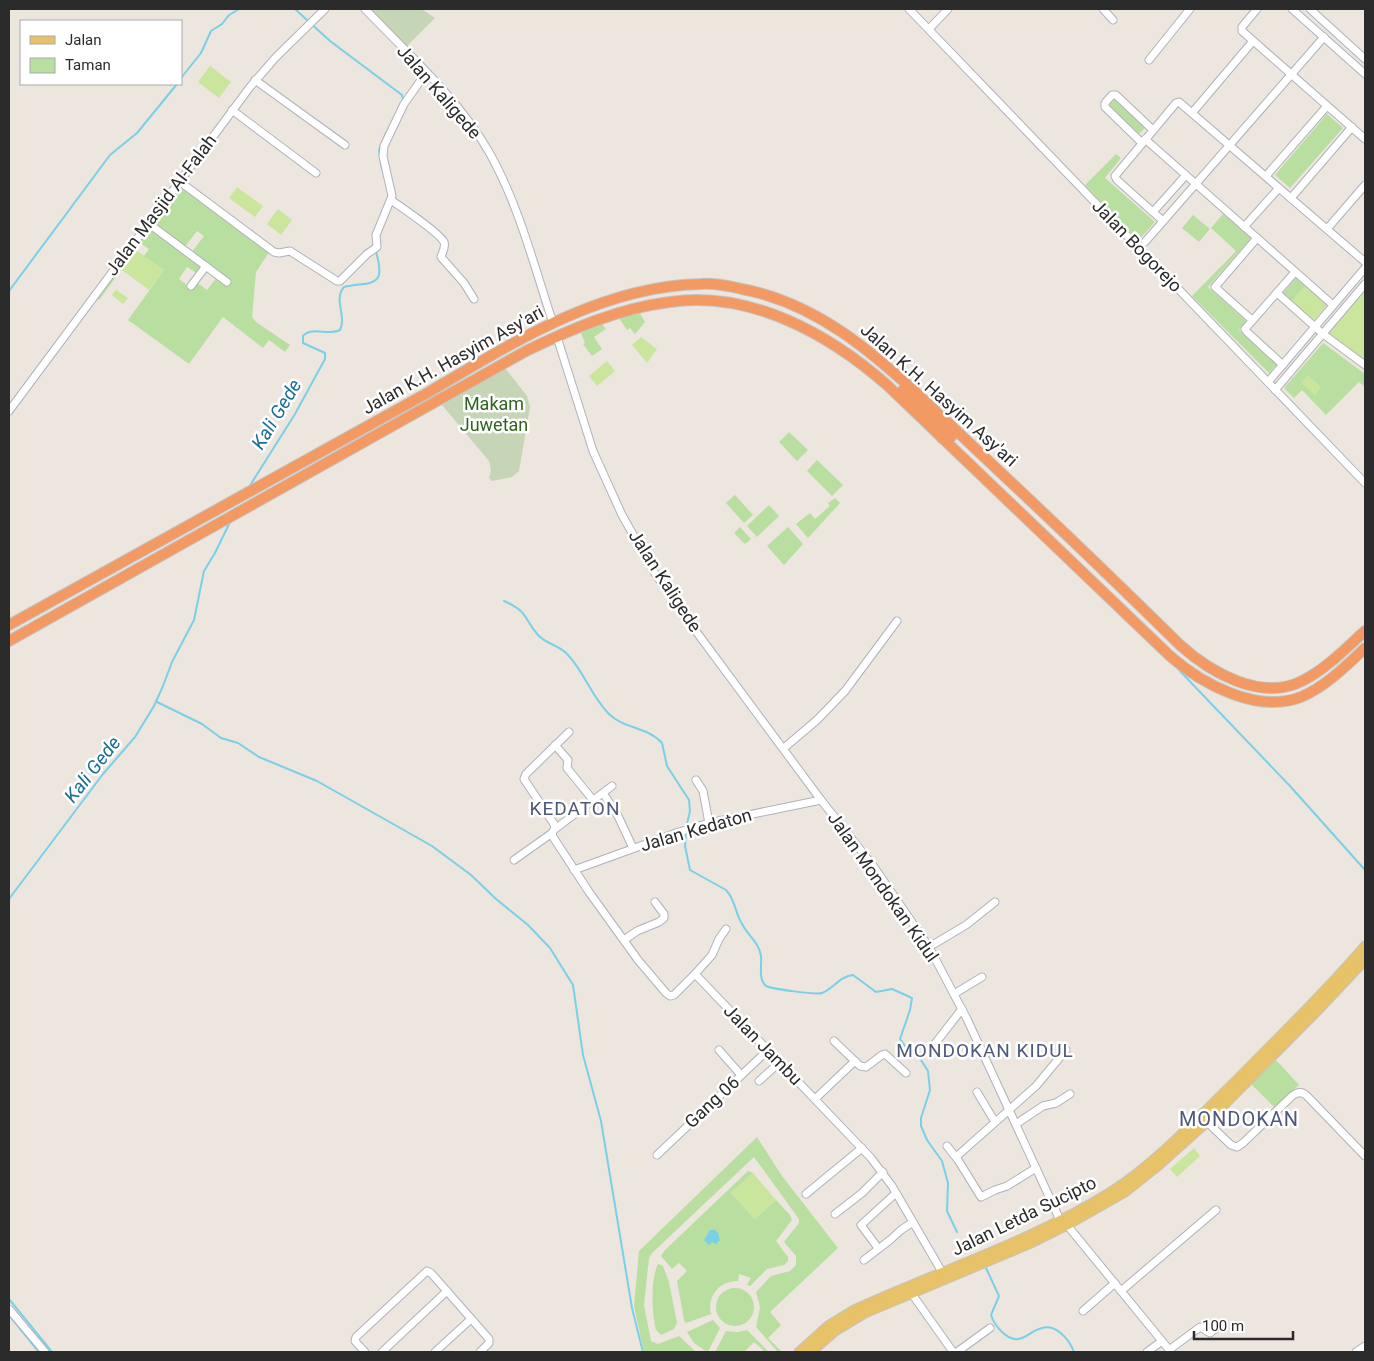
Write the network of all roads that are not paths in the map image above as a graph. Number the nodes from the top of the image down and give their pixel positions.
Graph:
1 (325, 9) edge
2 (365, 9) edge
3 (909, 9) edge
4 (948, 9) edge
5 (1103, 9) edge
6 (1190, 9) edge
7 (1257, 9) edge
8 (1292, 9) edge
9 (1310, 9) edge
10 (1113, 20) dead end
11 (929, 29) junction
12 (1324, 37) junction
13 (1253, 41) junction
14 (1365, 59) edge
15 (1148, 60) dead end
16 (426, 73) junction
17 (1291, 74) junction
18 (1365, 74) edge
19 (255, 80) junction
20 (1327, 106) junction
21 (232, 110) junction
22 (1192, 112) junction
23 (1352, 127) junction
24 (1153, 130) junction
25 (1365, 139) edge
26 (1144, 141) junction
27 (345, 145) dead end
28 (1230, 145) junction
29 (316, 173) dead end
30 (1186, 175) junction
31 (1266, 176) junction
32 (179, 182) junction
33 (1195, 184) junction
34 (1365, 185) edge
35 (1280, 188) junction
36 (1291, 198) junction
37 (391, 200) junction
38 (1153, 212) junction
39 (1163, 221) junction
40 (148, 223) junction
41 (1244, 227) junction
42 (1327, 229) junction
43 (1257, 238) junction
44 (1144, 242) dead end
45 (1365, 262) edge
46 (206, 266) junction
47 (1365, 268) edge
48 (1295, 272) junction
49 (227, 282) dead end
50 (1365, 284) edge
51 (191, 286) dead end
52 (1277, 293) junction
53 (474, 299) dead end
54 (1333, 306) junction
55 (1252, 320) junction
56 (553, 323) junction
57 (1315, 327) junction
58 (1323, 334) junction
59 (557, 337) junction
60 (1283, 365) junction
61 (1365, 365) edge
62 (492, 370) junction
63 (894, 372) junction
64 (1268, 382) junction
65 (1275, 390) junction
66 (415, 400) junction
67 (9, 411) edge
68 (941, 437) junction
69 (966, 440) junction
70 (1365, 483) edge
71 (1018, 510) junction
72 (897, 620) dead end
73 (9, 625) edge
74 (1365, 632) edge
75 (9, 641) edge
76 (1365, 648) edge
77 (1244, 683) junction
78 (1241, 696) junction
79 (569, 732) dead end
80 (556, 745) junction
81 (784, 748) junction
82 (696, 780) dead end
83 (612, 786) dead end
84 (603, 793) junction
85 (593, 800) junction
86 (821, 800) junction
87 (709, 823) junction
88 (554, 831) junction
89 (633, 848) junction
90 (514, 860) dead end
91 (574, 870) junction
92 (655, 902) dead end
93 (995, 902) dead end
94 (726, 929) dead end
95 (624, 940) junction
96 (1365, 946) edge
97 (929, 947) junction
98 (1365, 960) edge
99 (1349, 971) junction
100 (695, 974) junction
101 (982, 977) dead end
102 (954, 994) junction
103 (962, 1009) junction
104 (834, 1041) dead end
105 (934, 1045) dead end
106 (719, 1050) dead end
107 (768, 1050) junction
108 (1066, 1050) dead end
109 (854, 1061) junction
110 (780, 1062) junction
111 (906, 1074) dead end
112 (741, 1075) junction
113 (1247, 1075) junction
114 (759, 1081) dead end
115 (977, 1092) dead end
116 (1070, 1094) dead end
117 (815, 1099) junction
118 (1009, 1110) junction
119 (995, 1122) junction
120 (1207, 1122) junction
121 (1016, 1124) junction
122 (947, 1146) dead end
123 (862, 1148) junction
124 (657, 1155) dead end
125 (1365, 1156) edge
126 (956, 1157) junction
127 (1036, 1168) junction
128 (883, 1172) junction
129 (896, 1193) junction
130 (806, 1194) dead end
131 (1111, 1196) junction
132 (1216, 1210) dead end
133 (835, 1214) dead end
134 (913, 1222) junction
135 (1064, 1222) junction
136 (878, 1248) junction
137 (999, 1252) junction
138 (864, 1260) dead end
139 (942, 1272) junction
140 (1115, 1283) junction
141 (447, 1291) junction
142 (1122, 1292) junction
143 (907, 1293) junction
144 (9, 1309) edge
145 (1083, 1311) dead end
146 (471, 1319) junction
147 (1222, 1324) dead end
148 (990, 1328) dead end
149 (1162, 1341) junction
150 (1365, 1346) edge
151 (1170, 1351) edge
152 (45, 1352) edge
153 (365, 1352) edge
154 (382, 1352) edge
155 (435, 1352) edge
156 (480, 1352) edge
157 (799, 1352) edge
158 (812, 1352) edge
159 (952, 1352) edge
160 (957, 1352) edge
161 (1147, 1352) edge
162 (1356, 1352) edge

1 - 19 street, Jalan Masjid Al-Falah
2 - 16 street, Jalan Kaligede
3 - 11 street, Jalan Bogorejo
4 - 11 street
5 - 10 street
6 - 15 street
7 - 13 street
8 - 12 street
9 - 14 street
11 - 64 street, Jalan Bogorejo
12 - 17 street
12 - 18 street
13 - 17 street
13 - 22 street
16 - 37 street
16 - 56 street, Jalan Kaligede
17 - 20 street
17 - 28 street
19 - 21 street, Jalan Masjid Al-Falah
19 - 27 street
20 - 23 street
20 - 31 street
21 - 29 street
21 - 32 street, Jalan Masjid Al-Falah
22 - 24 street
22 - 28 street
23 - 25 street
23 - 36 street
24 - 26 street
24 - 26 street
26 - 30 street
26 - 38 street
28 - 31 street
28 - 33 street
30 - 33 street
30 - 38 street
31 - 35 street
32 - 37 street
32 - 40 street, Jalan Masjid Al-Falah
33 - 39 street
33 - 41 street
34 - 42 street
35 - 36 street
35 - 41 street
36 - 42 street
37 - 53 street
38 - 39 street
39 - 44 street
40 - 46 street
40 - 67 street, Jalan Masjid Al-Falah
41 - 43 street
42 - 45 street
43 - 48 street
43 - 55 street
46 - 49 street
46 - 51 street
47 - 54 street
48 - 52 street
48 - 54 street
50 - 58 street
52 - 55 street
52 - 57 street
54 - 57 street
55 - 60 street
56 - 63 highway, Jalan K.H. Hasyim Asy'ari
56 - 66 highway, Jalan K.H. Hasyim Asy'ari
57 - 58 street
57 - 60 street
58 - 61 street
58 - 65 street
59 - 62 highway, Jalan K.H. Hasyim Asy'ari
59 - 68 highway, Jalan K.H. Hasyim Asy'ari
59 - 81 street, Jalan Kaligede
60 - 64 street
62 - 66 highway
62 - 75 highway, Jalan K.H. Hasyim Asy'ari
63 - 68 highway
63 - 69 highway, Jalan K.H. Hasyim Asy'ari
64 - 65 street, Jalan Bogorejo
65 - 70 street, Jalan Bogorejo
66 - 73 highway, Jalan K.H. Hasyim Asy'ari
68 - 71 highway, Jalan K.H. Hasyim Asy'ari
69 - 71 highway
69 - 77 highway, Jalan K.H. Hasyim Asy'ari
71 - 78 highway, Jalan K.H. Hasyim Asy'ari
72 - 81 street
74 - 77 highway, Jalan K.H. Hasyim Asy'ari
76 - 78 highway, Jalan K.H. Hasyim Asy'ari
77 - 78 highway
79 - 80 street
80 - 85 street
80 - 88 street
81 - 86 street, Jalan Kaligede
82 - 87 street
83 - 84 street
84 - 85 street
84 - 89 street
85 - 88 street
86 - 87 street, Jalan Kedaton
86 - 97 street, Jalan Mondokan Kidul
87 - 89 street, Jalan Kedaton
88 - 90 street
88 - 91 street
89 - 91 street, Jalan Kedaton
91 - 95 street
92 - 95 street
93 - 97 street
94 - 100 street
95 - 100 street
96 - 99 main road, Jalan Letda Sucipto
97 - 102 street, Jalan Mondokan Kidul
98 - 99 main road, Jalan Letda Sucipto
99 - 113 main road, Jalan Letda Sucipto
100 - 107 street, Jalan Jambu
101 - 102 street
102 - 103 street, Jalan Mondokan Kidul
103 - 105 street
103 - 118 street, Jalan Mondokan Kidul
104 - 109 street
106 - 112 street
107 - 110 street, Jalan Jambu
107 - 112 street, Gang 06
108 - 118 street
109 - 111 street
109 - 117 street
110 - 114 street
110 - 117 street, Jalan Jambu
112 - 124 street, Gang 06
113 - 120 main road, Jalan Letda Sucipto
113 - 131 main road, Jalan Letda Sucipto
115 - 119 street
116 - 121 street
117 - 123 street, Jalan Jambu
118 - 119 street
118 - 121 street, Jalan Mondokan Kidul
119 - 126 street
120 - 125 street
120 - 131 main road, Jalan Letda Sucipto
121 - 127 street, Jalan Mondokan Kidul
122 - 126 street
123 - 128 street, Jalan Jambu
123 - 130 street
126 - 127 street
127 - 135 street, Jalan Mondokan Kidul
128 - 129 street, Jalan Jambu
128 - 133 street
129 - 134 street, Jalan Jambu
129 - 136 street
131 - 135 main road, Jalan Letda Sucipto
132 - 142 street
134 - 136 street
134 - 139 street, Jalan Jambu
135 - 137 main road, Jalan Letda Sucipto
135 - 140 street, Jalan Mondokan Kidul
136 - 138 street
137 - 139 main road, Jalan Letda Sucipto
137 - 143 main road, Jalan Letda Sucipto
139 - 143 main road, Jalan Letda Sucipto
140 - 142 street, Jalan Mondokan Kidul
140 - 145 street
141 - 146 street
141 - 153 street
141 - 154 street
142 - 149 street, Jalan Mondokan Kidul
143 - 157 main road, Jalan Letda Sucipto
143 - 158 main road, Jalan Letda Sucipto
143 - 159 street
144 - 152 street
146 - 155 street
146 - 156 street
147 - 151 street
148 - 160 street
149 - 151 street, Jalan Mondokan Kidul
149 - 161 street
150 - 162 street

